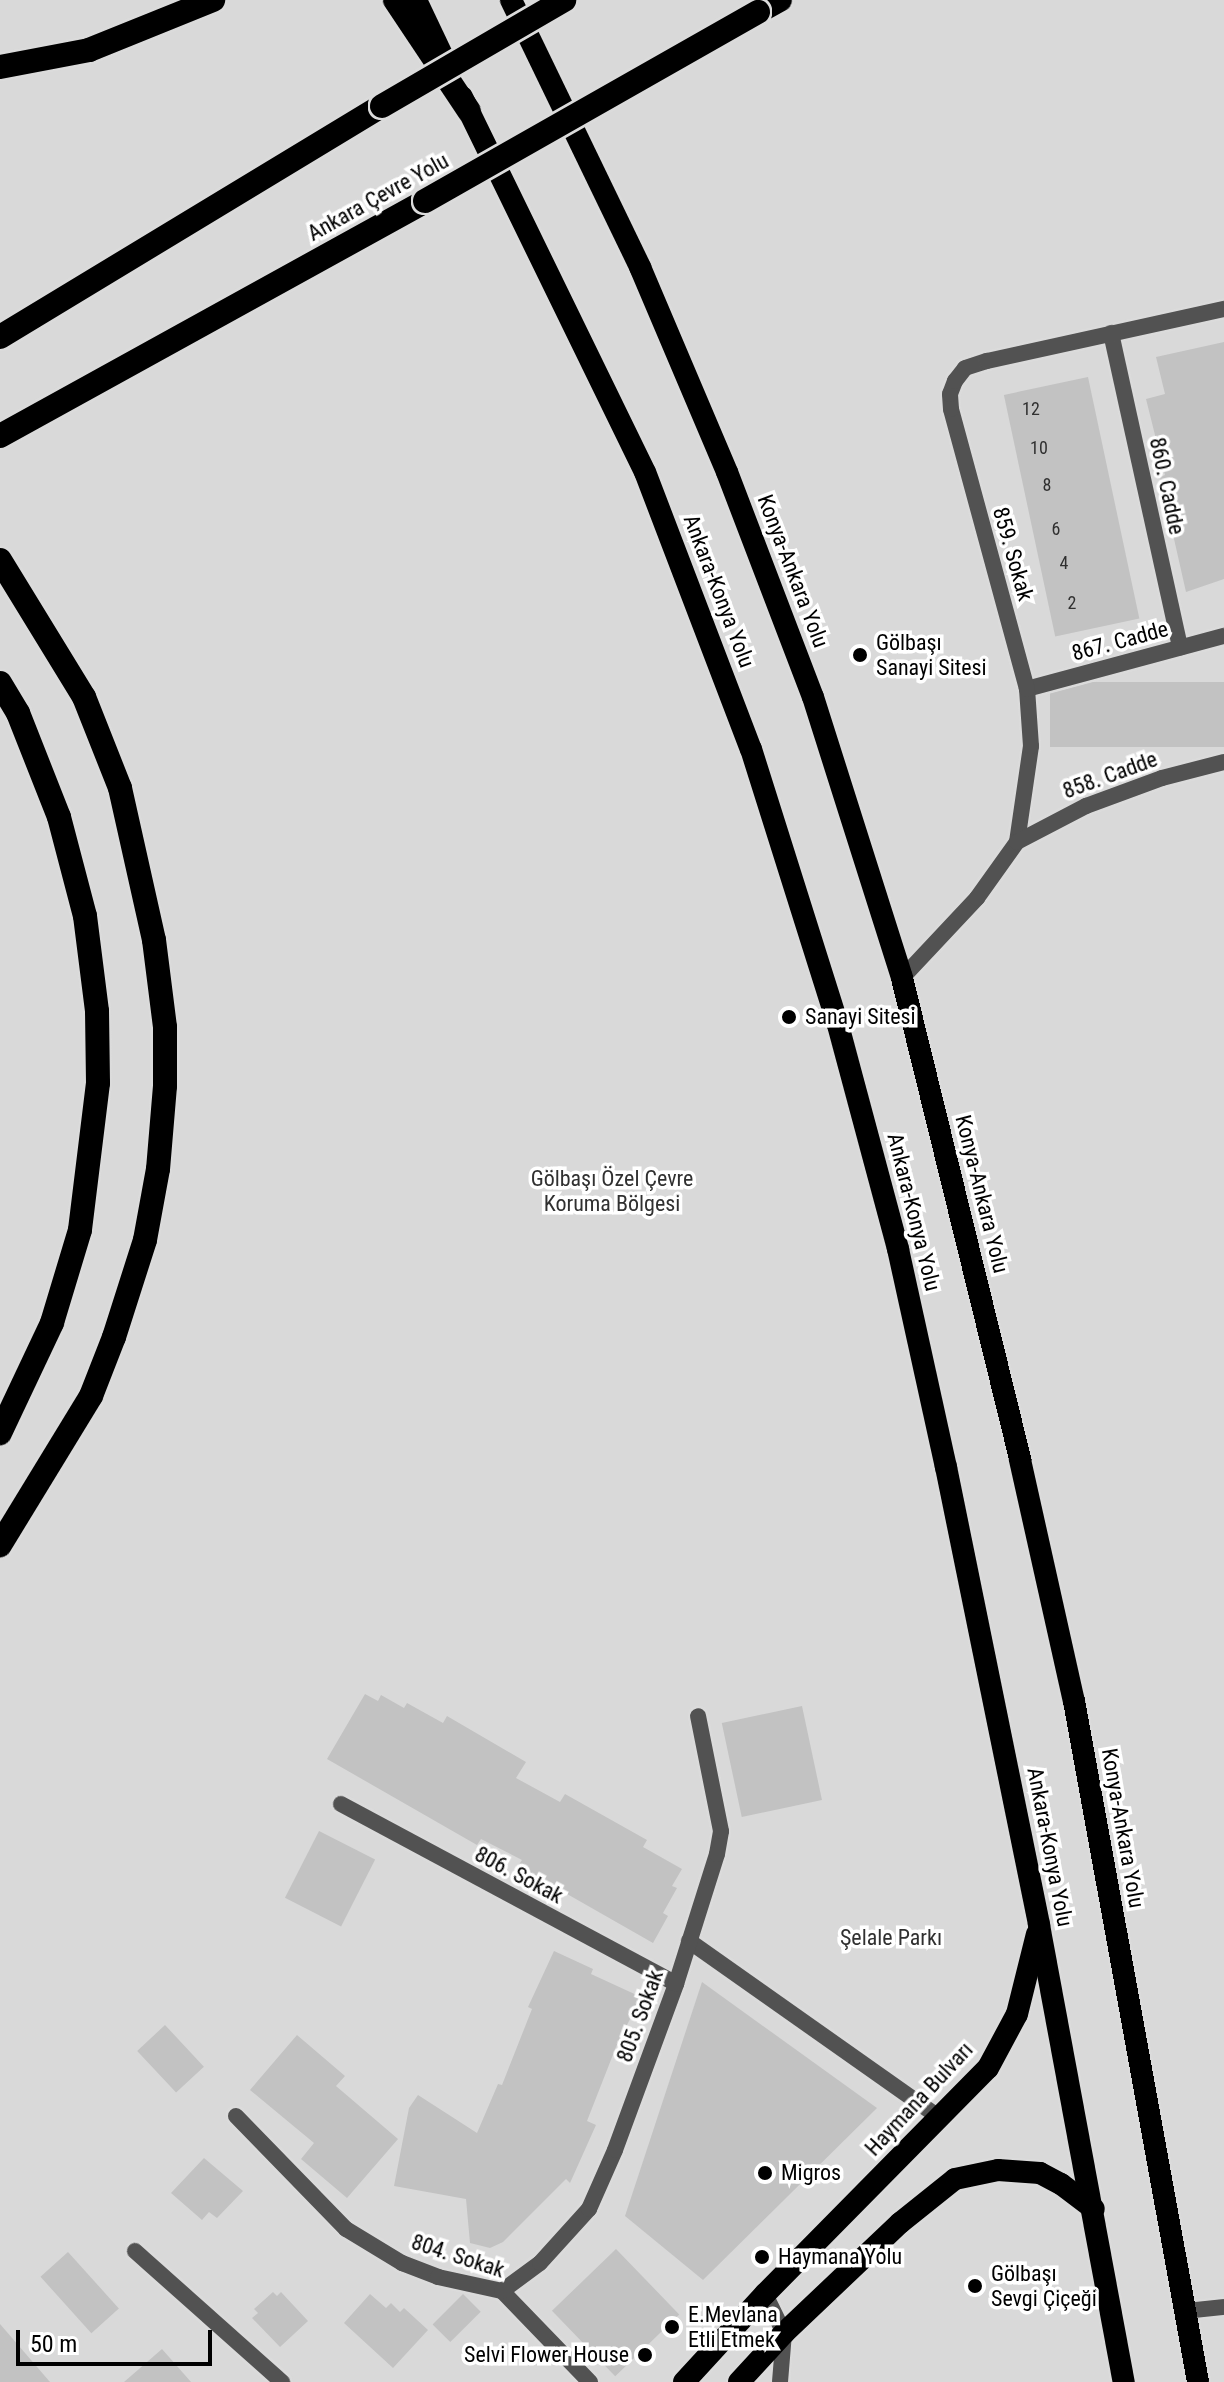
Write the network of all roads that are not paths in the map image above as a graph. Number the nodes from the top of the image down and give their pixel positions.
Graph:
1 (213, 0) edge
2 (395, 0) edge
3 (416, 0) edge
4 (511, 0) edge
5 (564, 0) edge
6 (780, 0) edge
7 (0, 67) edge
8 (469, 111) junction
9 (1224, 309) edge
10 (1111, 333) junction
11 (0, 337) edge
12 (0, 436) edge
13 (0, 560) edge
14 (1224, 636) edge
15 (1180, 648) junction
16 (0, 683) edge
17 (1027, 689) junction
18 (1224, 762) edge
19 (1017, 842) junction
20 (902, 978) junction
21 (0, 1433) edge
22 (0, 1545) edge
23 (698, 1716) dead end
24 (341, 1804) dead end
25 (1039, 1925) junction
26 (689, 1941) junction
27 (676, 1984) junction
28 (236, 2116) dead end
29 (940, 2118) junction
30 (1094, 2209) junction
31 (135, 2251) dead end
32 (502, 2291) junction
33 (765, 2294) junction
34 (1224, 2307) edge
35 (1185, 2311) junction
36 (784, 2333) junction
37 (282, 2382) edge
38 (590, 2382) edge
39 (684, 2382) edge
40 (739, 2382) edge
41 (780, 2382) edge
42 (1124, 2382) edge
43 (1198, 2382) edge

1 - 7 highway
2 - 8 highway
3 - 8 highway, Ankara-Konya Yolu
4 - 20 highway, Konya-Ankara Yolu
5 - 11 highway, bridge
6 - 12 highway, Ankara Çevre Yolu, bridge
8 - 25 highway, Ankara-Konya Yolu
9 - 10 street, 859. Sokak
10 - 15 street, 860. Cadde
10 - 17 street, 859. Sokak
13 - 22 highway
14 - 15 street, 867. Cadde
15 - 17 street, 867. Cadde
16 - 21 highway
17 - 19 street, 859. Sokak
18 - 19 street, 858. Cadde
19 - 20 street, 859. Sokak
20 - 35 highway, Konya-Ankara Yolu
23 - 26 street, 805. Sokak
24 - 27 street, 806. Sokak
25 - 29 highway, Haymana Bulvarı
25 - 30 highway, Ankara-Konya Yolu
26 - 27 street, 805. Sokak
26 - 29 street
27 - 32 street, 805. Sokak
28 - 32 street, 804. Sokak
29 - 33 highway, Haymana Bulvarı
30 - 36 highway
30 - 42 highway, Ankara-Konya Yolu
31 - 37 street
32 - 38 street, 804. Sokak
33 - 36 street
33 - 39 highway, Haymana Bulvarı
34 - 35 street
35 - 43 highway, Konya-Ankara Yolu
36 - 40 highway
36 - 41 street

